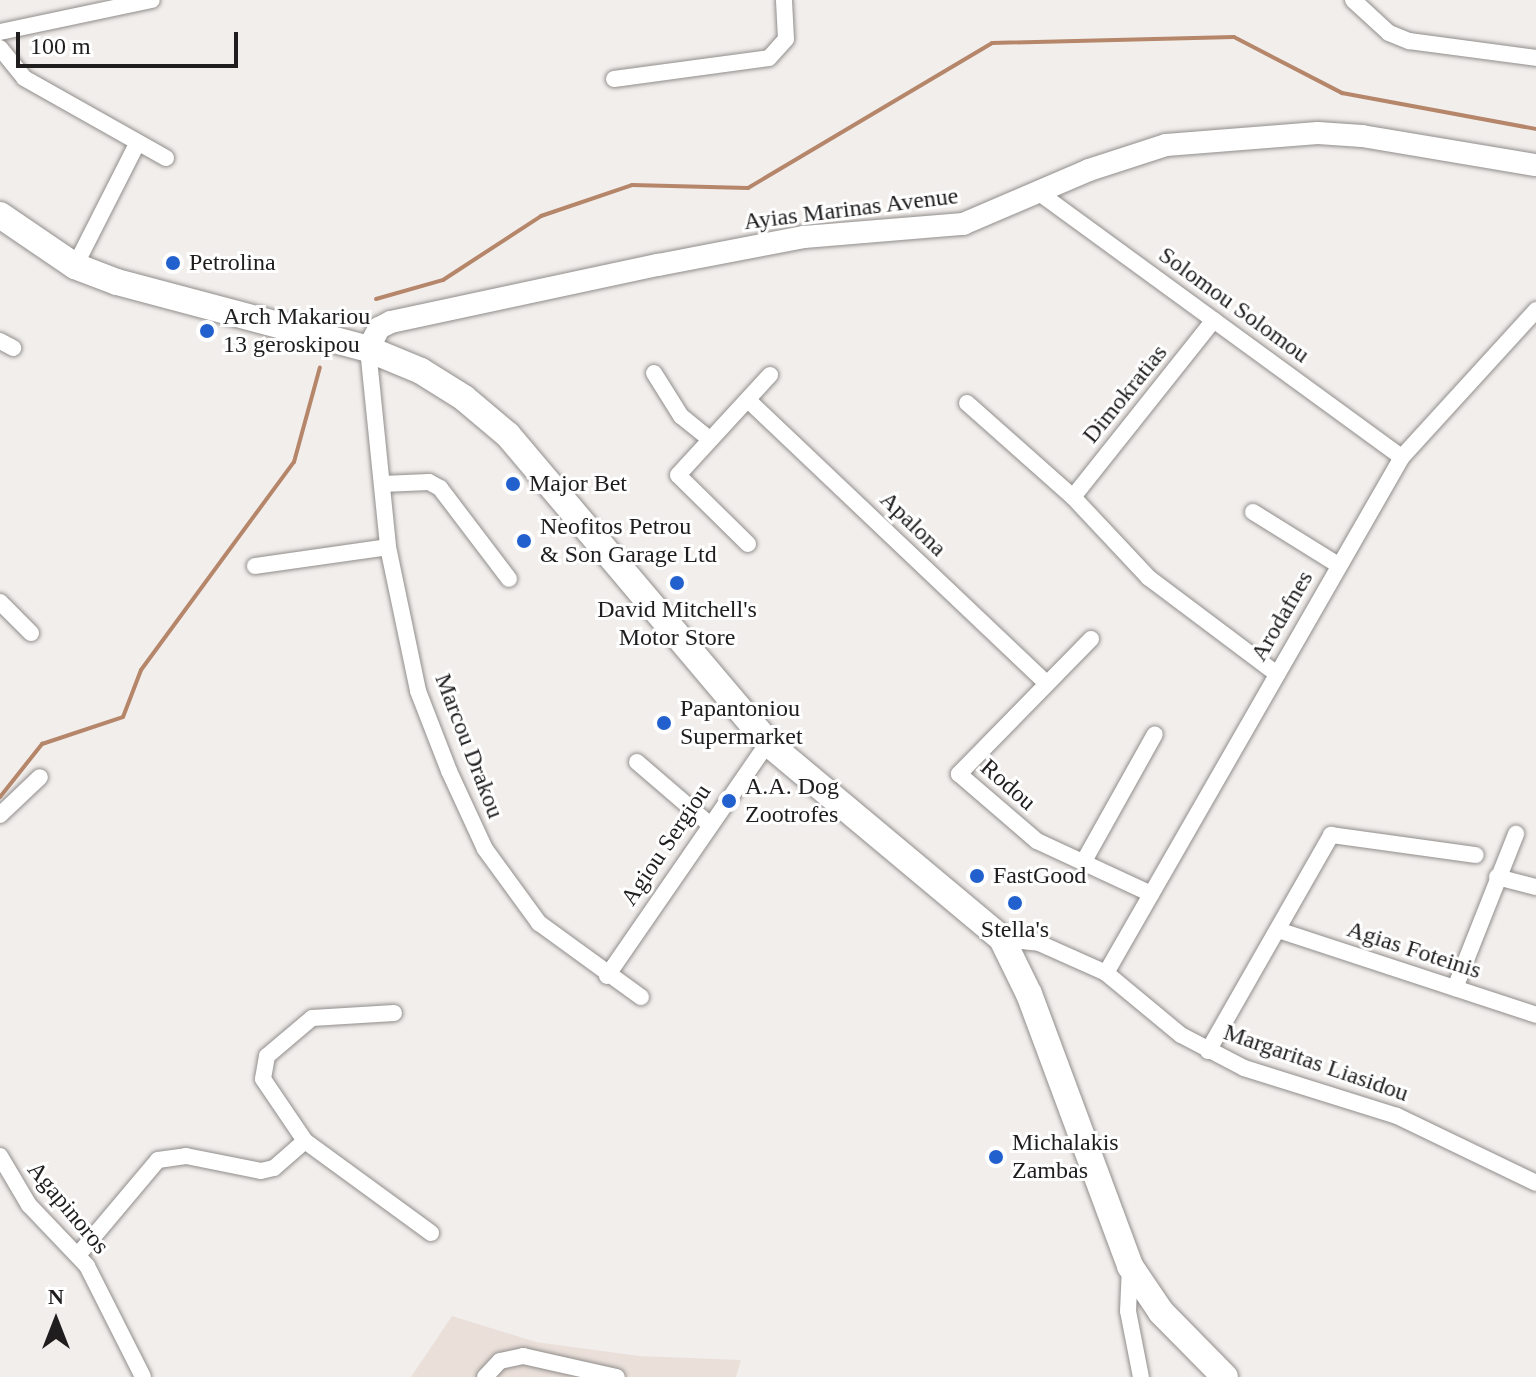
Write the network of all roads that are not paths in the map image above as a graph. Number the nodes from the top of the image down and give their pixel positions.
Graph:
1 (152, 0) edge
2 (784, 0) edge
3 (1353, 0) edge
4 (0, 32) edge
5 (0, 48) edge
6 (1536, 58) edge
7 (614, 79) dead end
8 (137, 144) junction
9 (166, 158) dead end
10 (1536, 165) edge
11 (1038, 192) junction
12 (0, 215) edge
13 (75, 266) junction
14 (1536, 310) edge
15 (1214, 320) junction
16 (368, 349) junction
17 (654, 373) dead end
18 (770, 375) dead end
19 (748, 400) junction
20 (967, 403) dead end
21 (709, 439) junction
22 (1402, 457) junction
23 (382, 484) junction
24 (1073, 497) junction
25 (1253, 512) dead end
26 (748, 544) dead end
27 (388, 547) junction
28 (1338, 565) junction
29 (255, 566) dead end
30 (509, 579) dead end
31 (0, 602) edge
32 (31, 633) dead end
33 (1091, 639) dead end
34 (1277, 674) junction
35 (1045, 682) junction
36 (1155, 734) dead end
37 (768, 743) junction
38 (637, 762) dead end
39 (40, 777) dead end
40 (0, 815) edge
41 (708, 823) junction
42 (1516, 834) dead end
43 (1476, 855) dead end
44 (1084, 861) junction
45 (1497, 877) junction
46 (1536, 887) edge
47 (1151, 894) junction
48 (1278, 930) junction
49 (1002, 939) junction
50 (1106, 973) junction
51 (607, 976) junction
52 (1455, 988) junction
53 (641, 997) dead end
54 (394, 1013) dead end
55 (1536, 1015) edge
56 (1208, 1051) junction
57 (305, 1141) junction
58 (0, 1156) edge
59 (12, 1182) junction
60 (1536, 1183) edge
61 (0, 1197) edge
62 (431, 1233) dead end
63 (78, 1255) junction
64 (1130, 1266) junction
65 (143, 1377) edge
66 (485, 1377) edge
67 (617, 1377) edge
68 (1141, 1377) edge
69 (1225, 1377) edge

1 - 4 street
2 - 7 street
3 - 6 street
5 - 8 street
8 - 9 street
8 - 13 street
10 - 11 street, Ayias Marinas Avenue
11 - 15 street, Solomou Solomou
11 - 16 street, Ayias Marinas Avenue
12 - 13 main road
13 - 16 main road
14 - 22 street, Arodafnes
15 - 22 street, Solomou Solomou
15 - 24 street, Dimokratias
16 - 23 street, Marcou Drakou
16 - 37 main road
17 - 21 street
18 - 19 street
19 - 21 street
19 - 35 street, Apalona
20 - 24 street
21 - 26 street
22 - 28 street, Arodafnes
23 - 27 street, Marcou Drakou
23 - 30 street
24 - 34 street
25 - 28 street
27 - 29 street
27 - 51 street, Marcou Drakou
28 - 34 street, Arodafnes
31 - 32 street
33 - 35 street, Rodou
34 - 47 street, Arodafnes
35 - 44 street, Rodou
36 - 44 street
37 - 41 street, Agiou Sergiou
37 - 49 main road
38 - 41 street
39 - 40 street
41 - 51 street, Agiou Sergiou
42 - 45 street
43 - 48 street
44 - 47 street, Rodou
45 - 46 street
45 - 52 street
47 - 50 street, Arodafnes
48 - 52 street, Agias Foteinis
48 - 56 street
49 - 50 street, Margaritas Liasidou
49 - 64 main road
50 - 56 street, Margaritas Liasidou
51 - 53 street, Marcou Drakou
52 - 55 street, Agias Foteinis
54 - 57 street
56 - 60 street, Margaritas Liasidou
57 - 62 street
57 - 63 street
58 - 59 street, Agapinoros
59 - 61 street
59 - 63 street, Agapinoros
63 - 65 street, Agapinoros
64 - 68 street
64 - 69 main road
66 - 67 street

